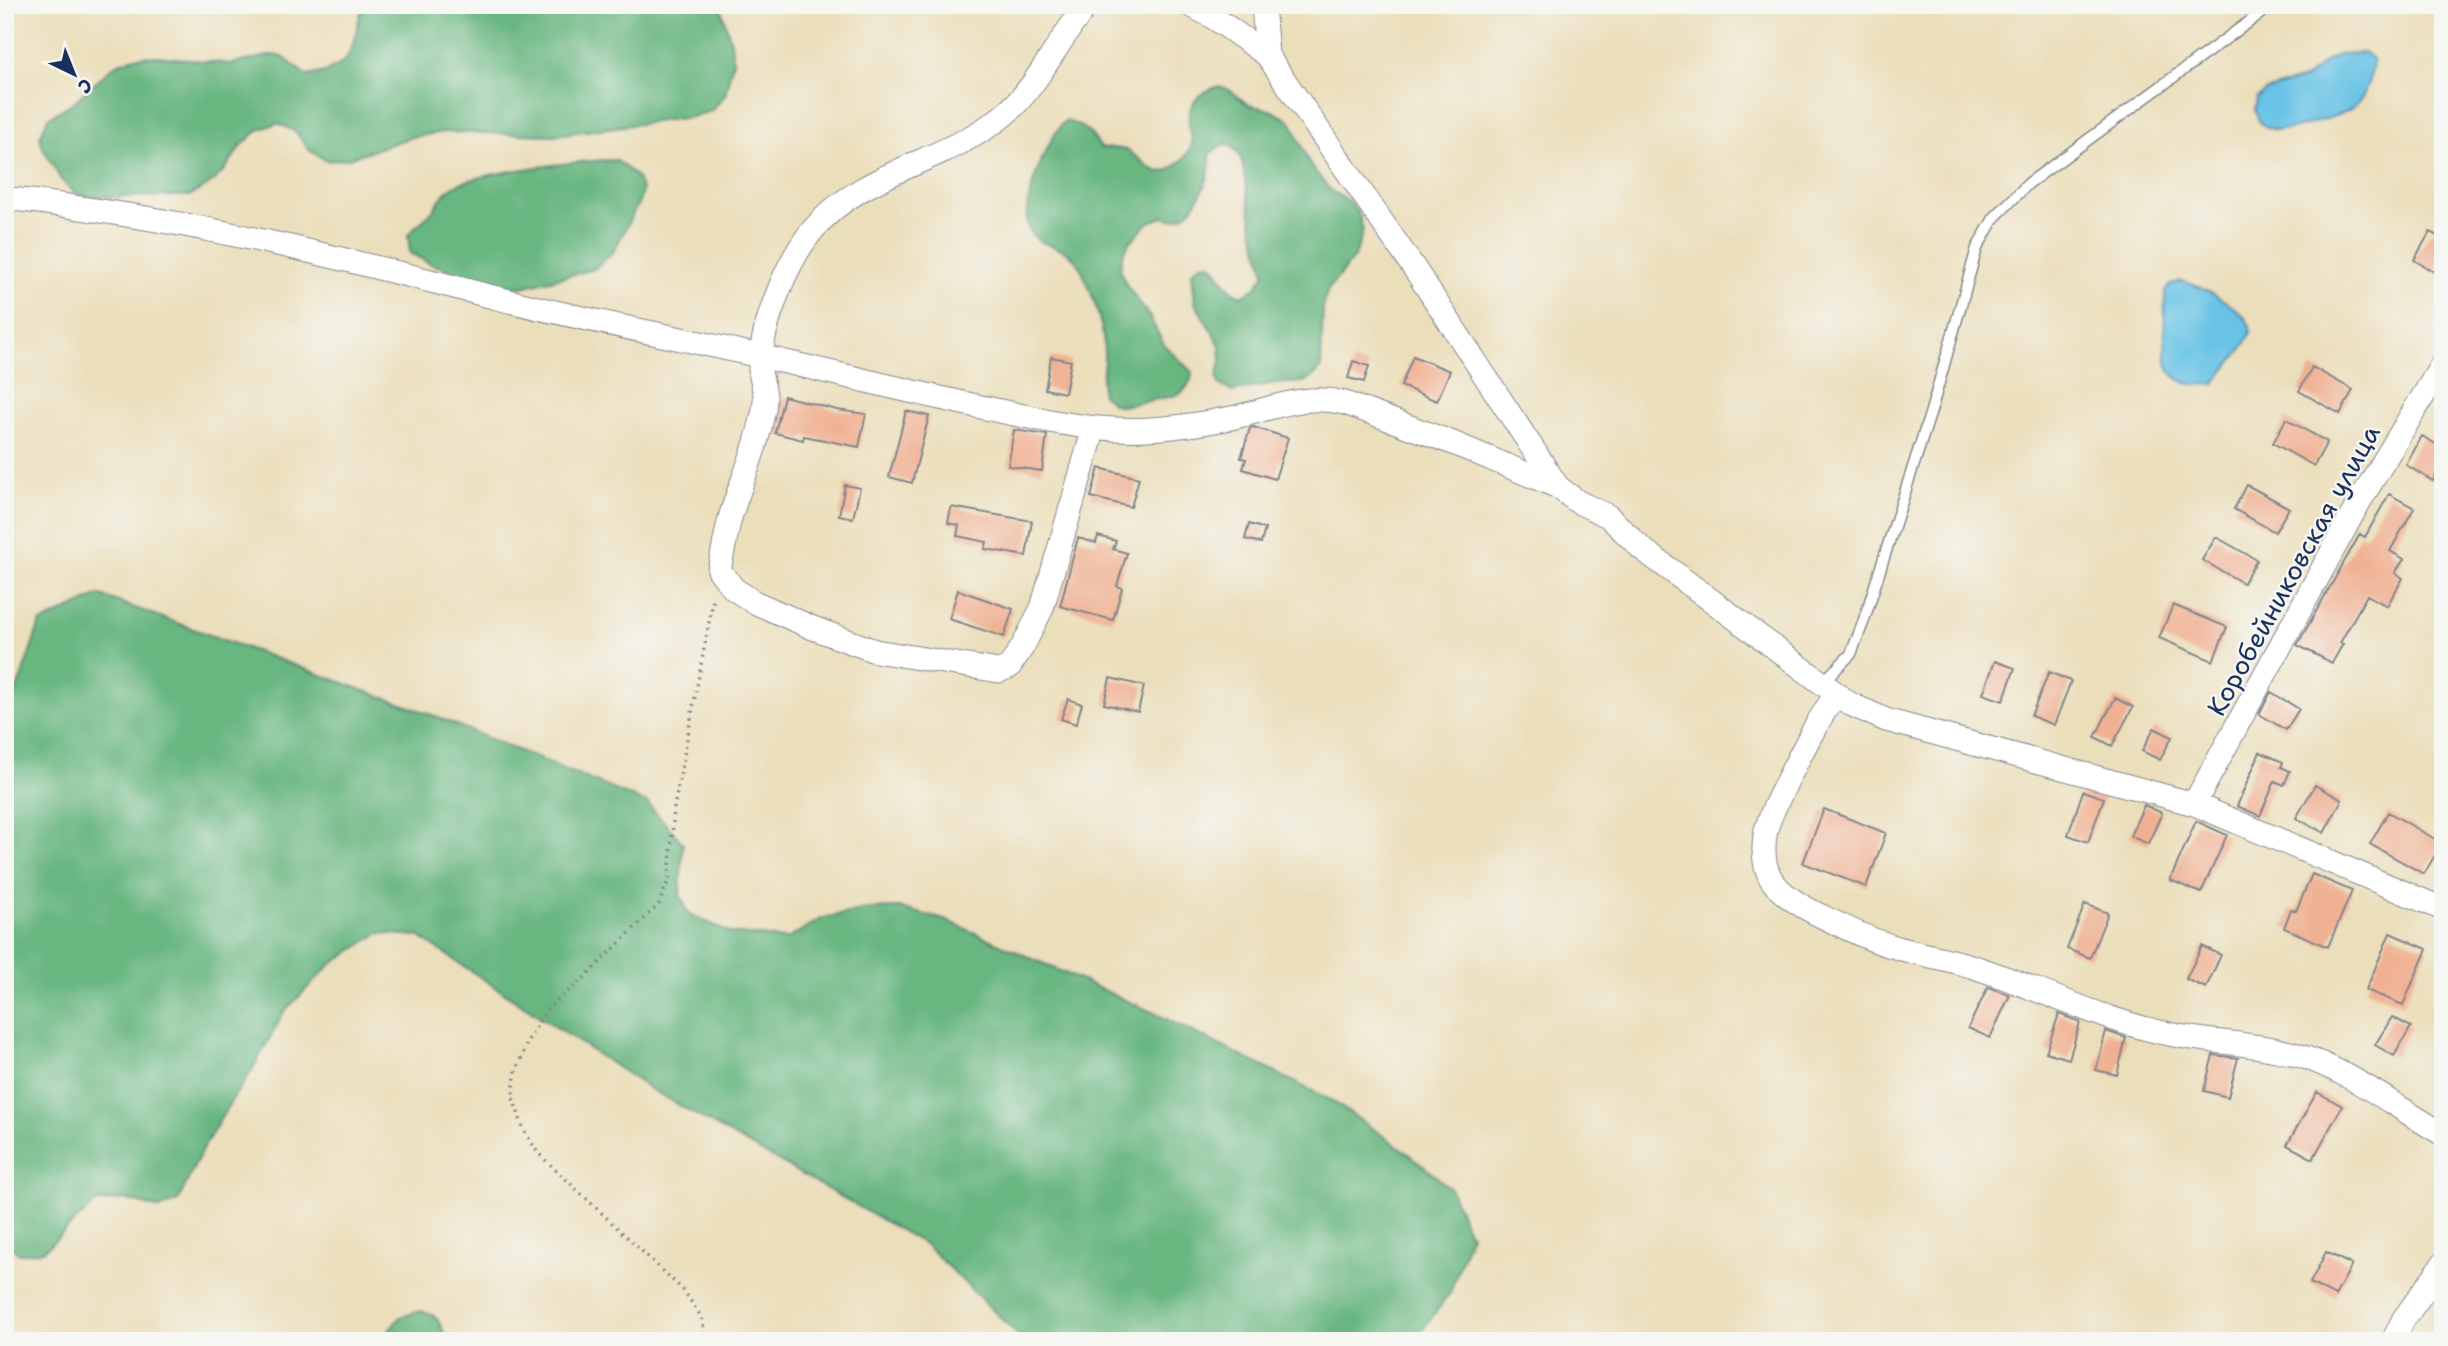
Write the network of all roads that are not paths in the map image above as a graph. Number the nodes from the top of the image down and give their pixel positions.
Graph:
1 (1087, 5) edge
2 (1190, 5) edge
3 (1263, 5) edge
4 (2273, 5) edge
5 (1267, 55) junction
6 (5, 199) edge
7 (761, 356) junction
8 (2443, 363) edge
9 (1094, 428) junction
10 (1558, 487) junction
11 (1829, 690) junction
12 (2193, 804) junction
13 (2443, 909) edge
14 (2443, 1134) edge
15 (2443, 1264) edge
16 (2393, 1341) edge

1 - 7 street
2 - 5 street
3 - 5 street
4 - 11 lane
5 - 10 street
6 - 7 street
7 - 9 street
7 - 9 street
8 - 12 street, Коробейниковская улица
9 - 10 street
10 - 11 street
11 - 12 street
11 - 14 street
12 - 13 street
15 - 16 street

